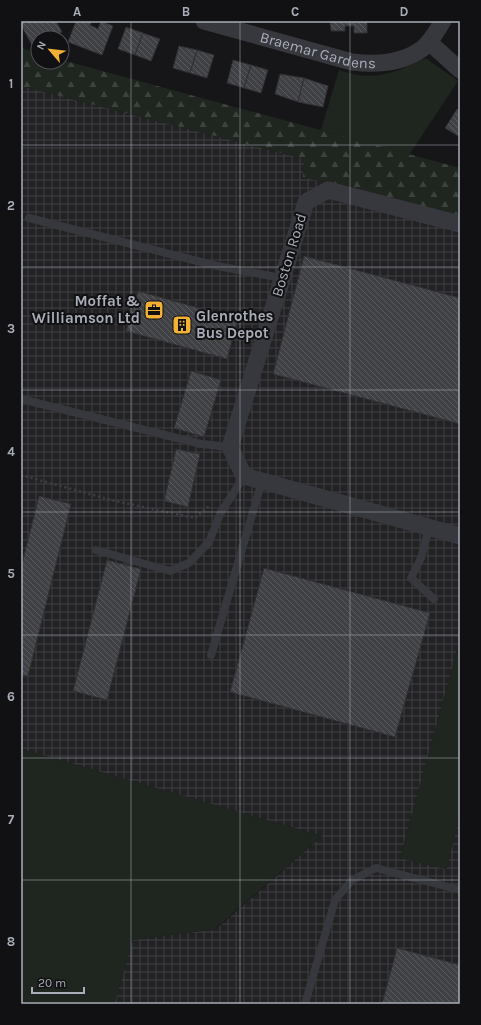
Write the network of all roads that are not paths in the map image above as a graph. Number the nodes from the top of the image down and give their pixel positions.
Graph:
1 (204, 21) edge
2 (443, 21) edge
3 (429, 42) junction
4 (460, 70) edge
5 (29, 218) dead end
6 (460, 224) edge
7 (282, 278) junction
8 (21, 399) edge
9 (230, 447) junction
10 (244, 476) junction
11 (262, 481) junction
12 (429, 528) junction
13 (460, 536) edge
14 (96, 550) dead end
15 (434, 598) dead end
16 (211, 655) dead end
17 (460, 890) edge
18 (305, 1004) edge

1 - 3 street, Braemar Gardens
2 - 3 street, Braemar Gardens
3 - 4 street
5 - 7 lane
6 - 7 street, Boston Road
7 - 9 street, Boston Road
8 - 9 lane
9 - 10 street
10 - 11 street
10 - 14 lane
11 - 12 street
11 - 16 lane
12 - 13 street
12 - 15 lane
17 - 18 lane

